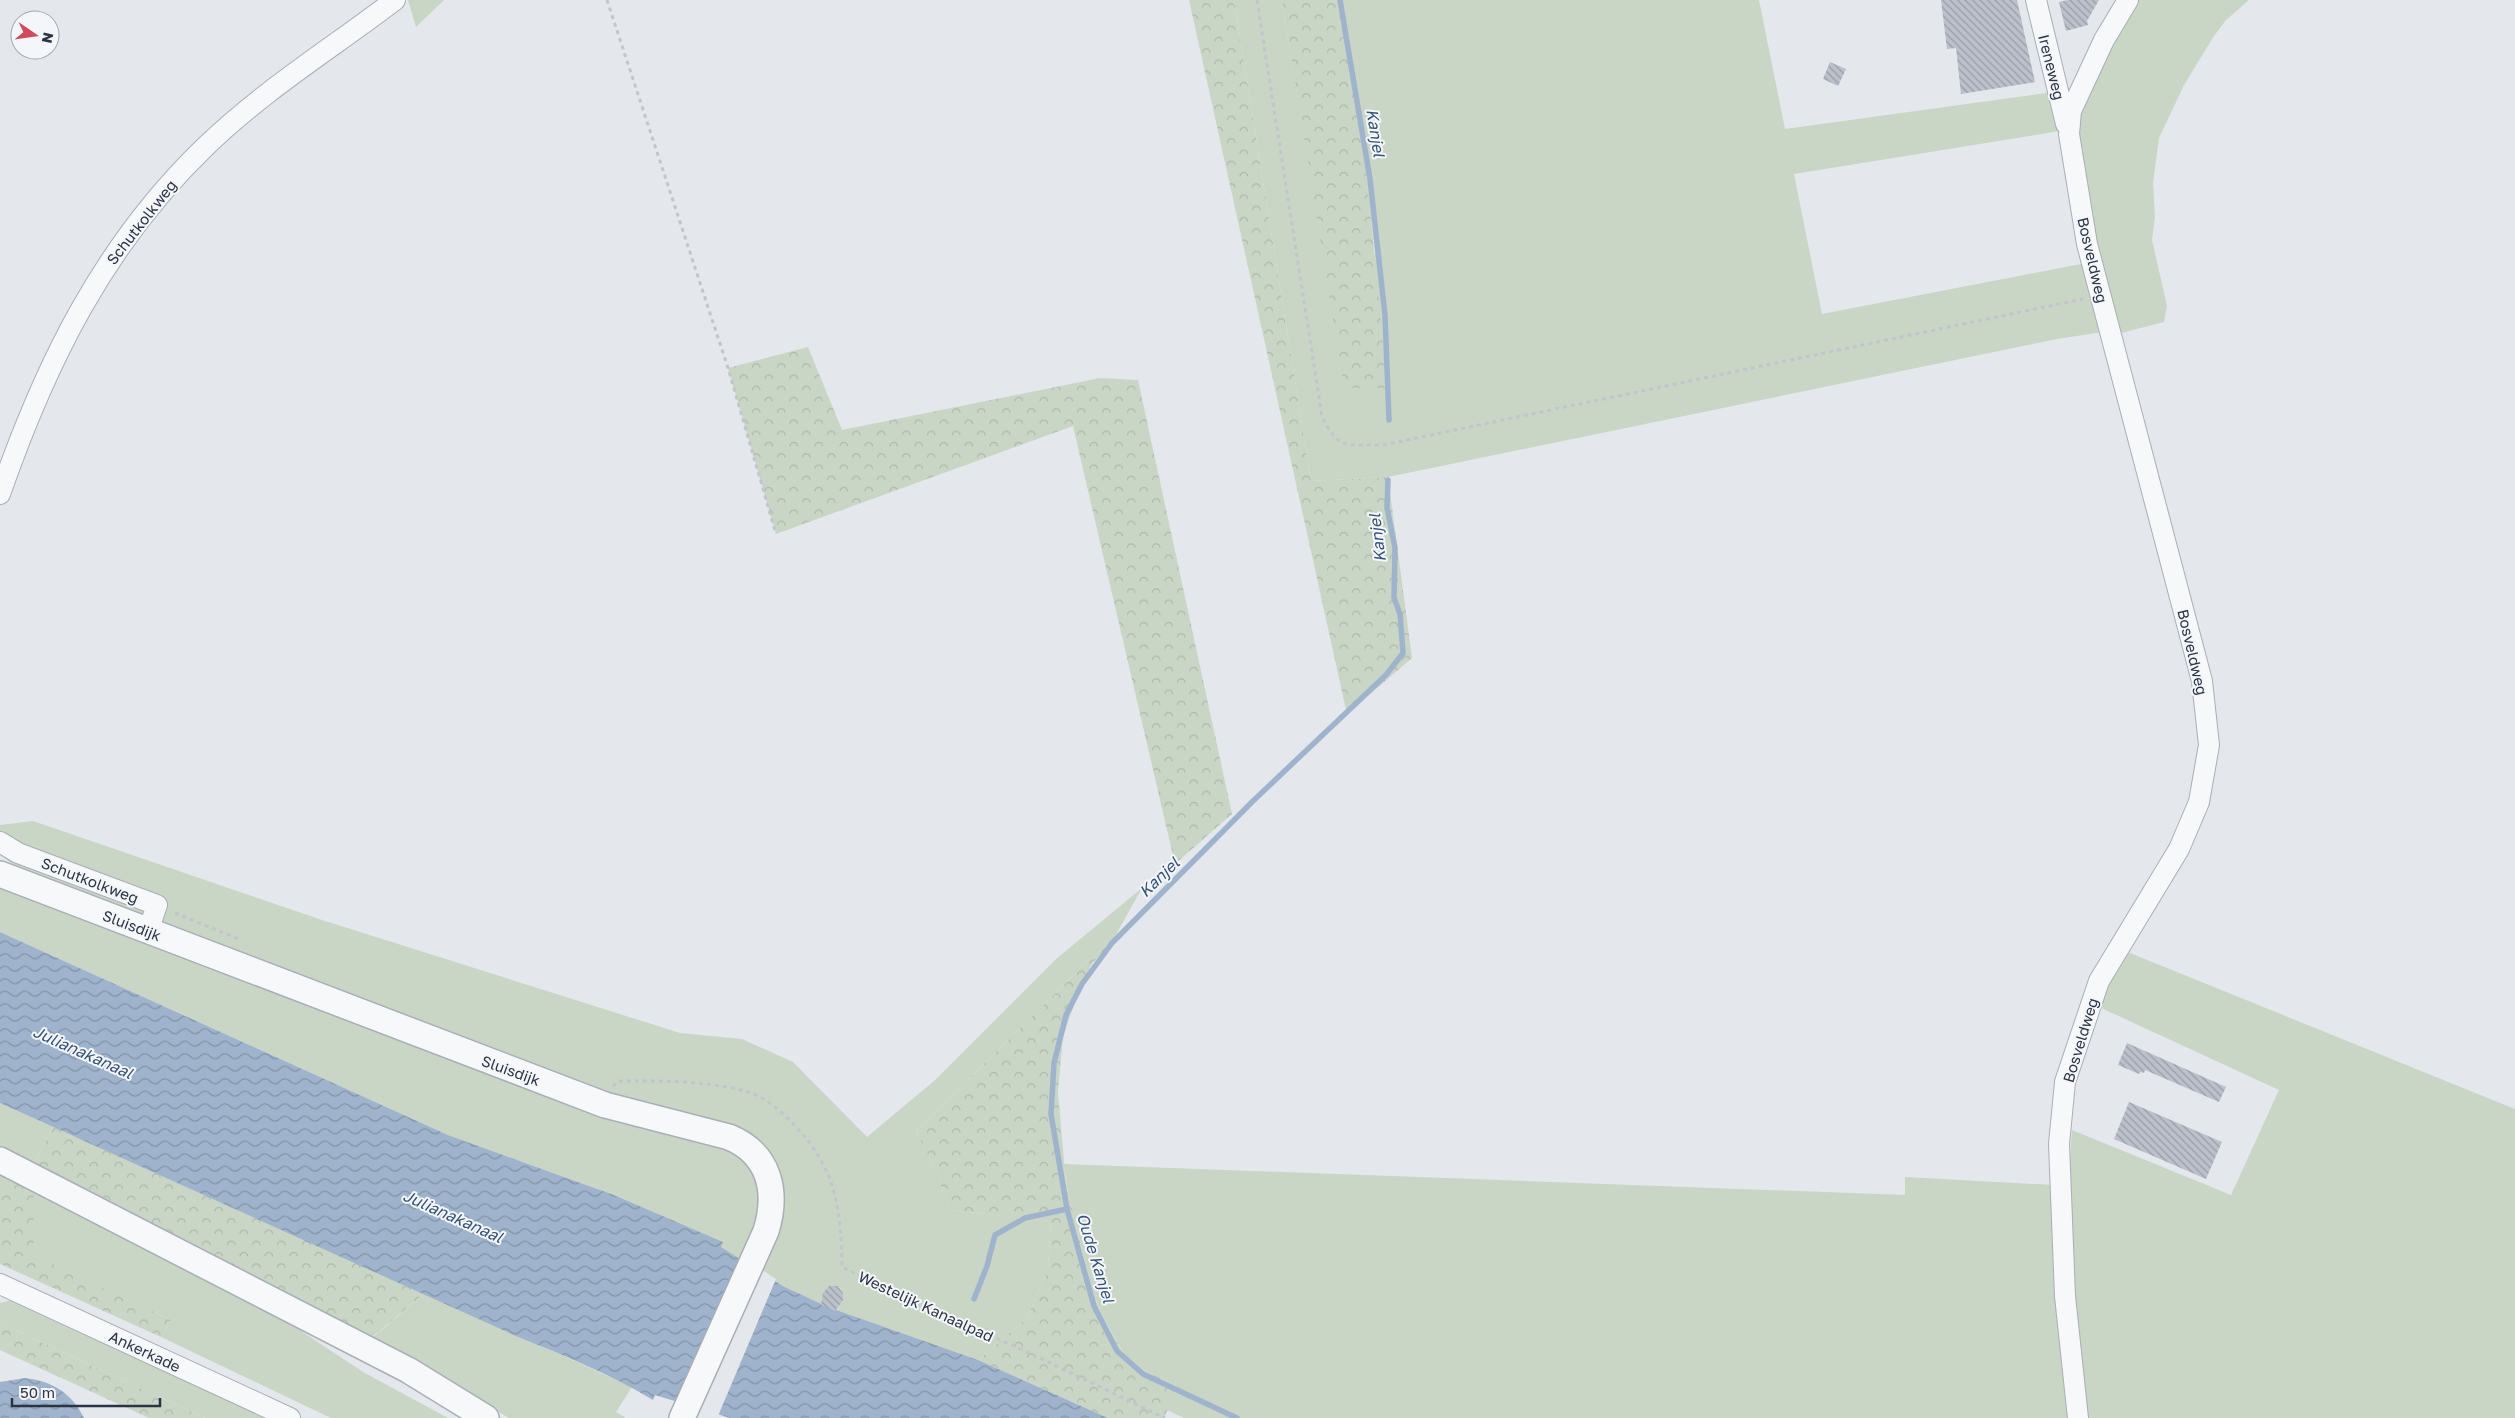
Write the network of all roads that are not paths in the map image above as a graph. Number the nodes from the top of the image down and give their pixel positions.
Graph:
1 (395, 0) edge
2 (2036, 0) edge
3 (2128, 0) edge
4 (2069, 134) junction
5 (0, 494) edge
6 (0, 842) edge
7 (0, 874) edge
8 (148, 931) junction
9 (0, 1160) edge
10 (0, 1284) edge
11 (290, 1418) edge
12 (486, 1418) edge
13 (682, 1418) edge
14 (2078, 1418) edge

1 - 5 street, Schutkolkweg
2 - 4 street, Ireneweg
3 - 4 street, Bosveldweg
4 - 14 street, Bosveldweg
6 - 8 street, Schutkolkweg
7 - 8 street, Sluisdijk
8 - 13 street, Sluisdijk
9 - 12 street
10 - 11 street, Ankerkade

